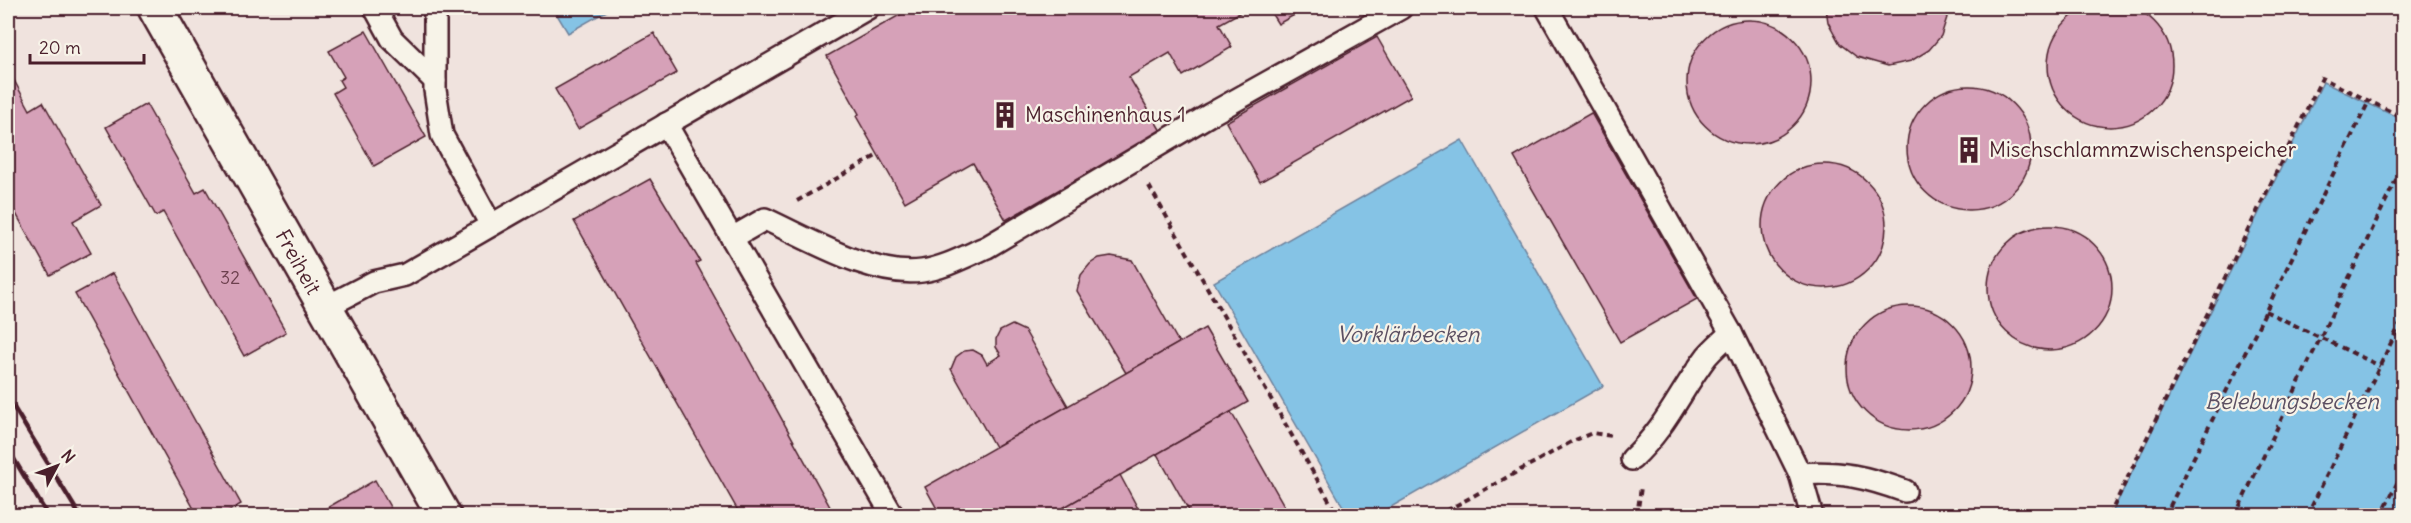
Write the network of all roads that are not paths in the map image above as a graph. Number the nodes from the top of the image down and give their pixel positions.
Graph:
1 (155, 8) edge
2 (375, 8) edge
3 (435, 8) edge
4 (868, 8) edge
5 (1401, 8) edge
6 (1547, 8) edge
7 (435, 81) junction
8 (666, 124) junction
9 (491, 225) junction
10 (732, 238) junction
11 (324, 308) junction
12 (1731, 333) junction
13 (1632, 459) road end
14 (1800, 474) junction
15 (1905, 491) dead end
16 (444, 516) edge
17 (893, 516) edge
18 (1812, 516) edge

1 - 11 street, Freiheit
2 - 7 lane
3 - 7 lane
4 - 8 lane
5 - 10 lane
6 - 12 lane
7 - 9 lane
8 - 9 lane
8 - 10 lane
9 - 11 lane
10 - 17 lane
11 - 16 street, Freiheit
12 - 13 lane
12 - 14 lane
14 - 15 lane
14 - 18 lane

